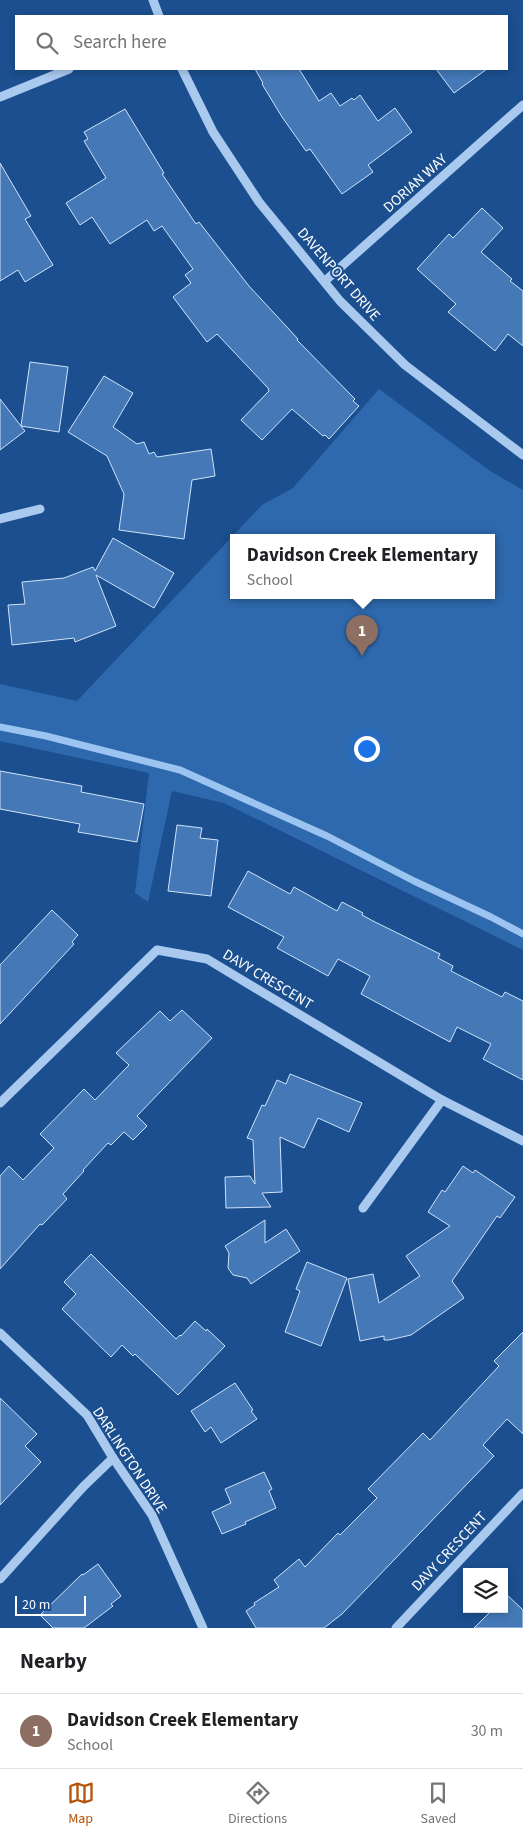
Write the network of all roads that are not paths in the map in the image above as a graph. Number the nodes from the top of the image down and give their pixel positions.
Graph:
1 (153, 0) edge
2 (159, 15) edge
3 (67, 70) edge
4 (182, 70) edge
5 (0, 97) edge
6 (523, 105) edge
7 (324, 281) junction
8 (523, 455) edge
9 (40, 509) dead end
10 (0, 519) edge
11 (442, 1100) junction
12 (0, 1103) edge
13 (523, 1140) edge
14 (363, 1208) dead end
15 (0, 1332) edge
16 (113, 1458) junction
17 (523, 1493) edge
18 (0, 1579) edge
19 (203, 1628) edge
20 (396, 1628) edge

1 - 2 street
3 - 5 street
4 - 7 street, DAVENPORT DRIVE
6 - 7 street, DORIAN WAY
7 - 8 street, DAVENPORT DRIVE
9 - 10 street
11 - 12 street, DAVY CRESCENT
11 - 13 street, DAVY CRESCENT
11 - 14 street
15 - 16 street, DARLINGTON DRIVE
16 - 18 street
16 - 19 street, DARLINGTON DRIVE
17 - 20 street, DAVY CRESCENT

